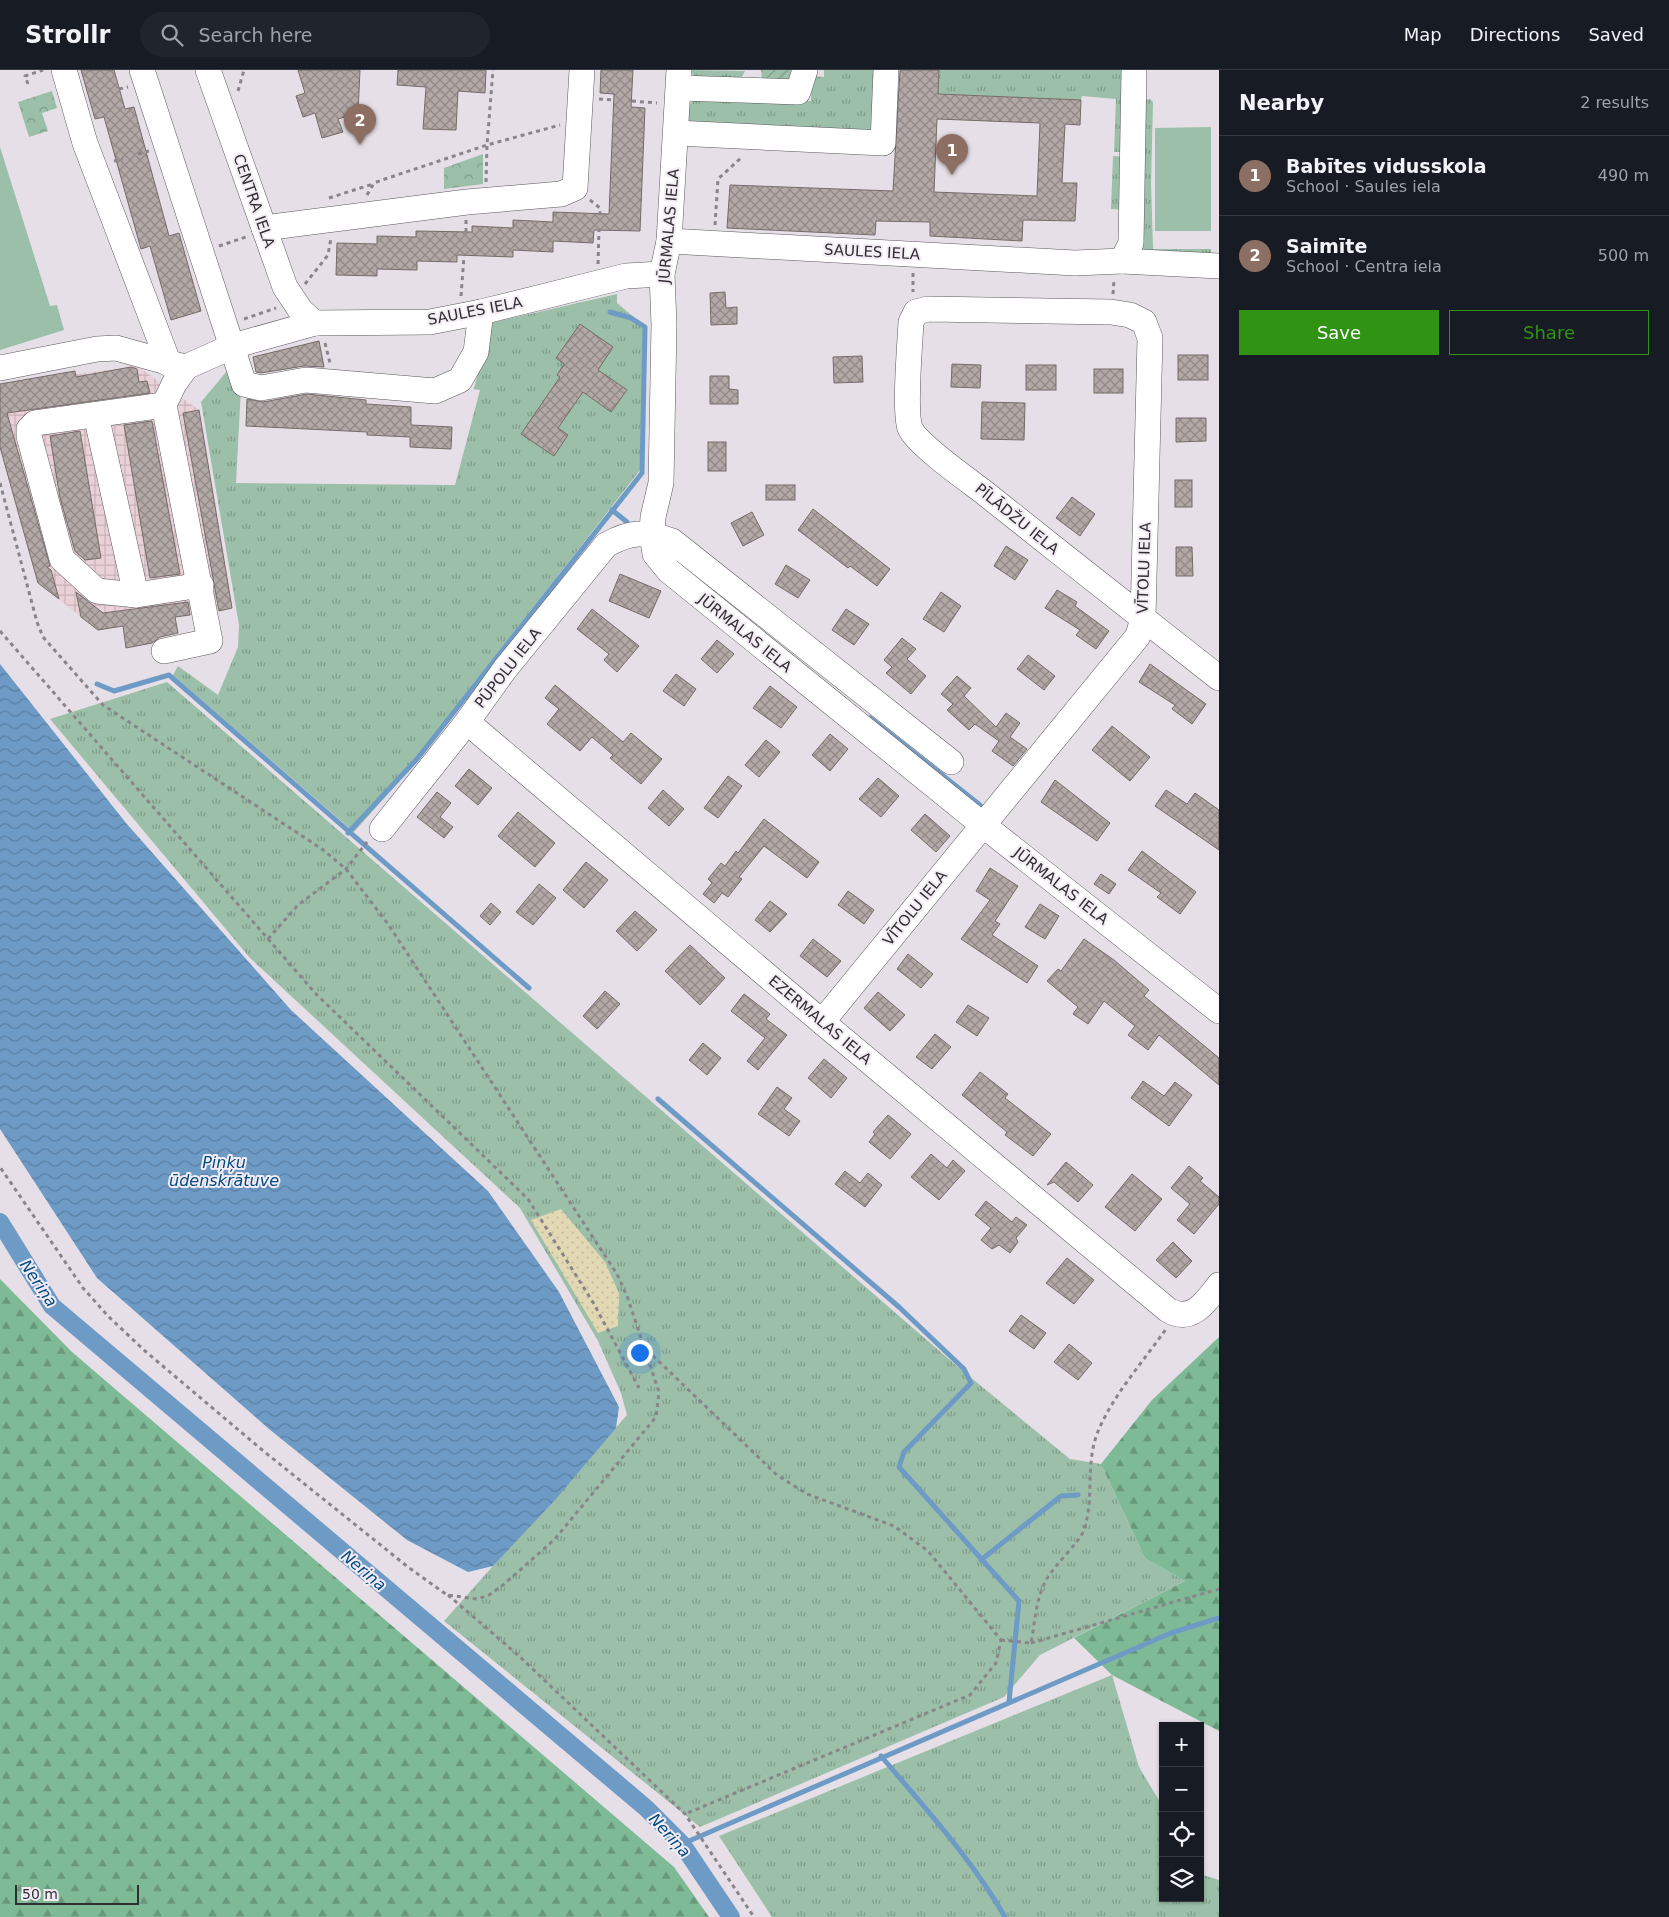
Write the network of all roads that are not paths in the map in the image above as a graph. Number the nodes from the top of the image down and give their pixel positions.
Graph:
1 (64, 70) edge
2 (142, 70) edge
3 (208, 70) edge
4 (582, 70) edge
5 (805, 70) edge
6 (886, 70) edge
7 (1134, 70) edge
8 (751, 80) edge
9 (674, 87) edge
10 (676, 133) junction
11 (264, 230) junction
12 (669, 240) junction
13 (1119, 261) junction
14 (1219, 266) edge
15 (662, 274) junction
16 (471, 307) junction
17 (916, 312) joint
18 (319, 330) junction
19 (229, 336) junction
20 (177, 366) junction
21 (0, 368) edge
22 (164, 405) junction
23 (96, 415) junction
24 (652, 533) junction
25 (201, 585) junction
26 (136, 596) junction
27 (1143, 618) junction
28 (164, 651) dead end
29 (1219, 678) edge
30 (467, 722) junction
31 (951, 762) dead end
32 (983, 825) junction
33 (377, 833) road end
34 (1219, 1011) edge
35 (822, 1022) junction
36 (1219, 1285) edge

1 - 20 street
2 - 19 street
3 - 11 street, CENTRA IELA
4 - 11 street
5 - 8 street
6 - 10 street
7 - 13 street
8 - 9 street
9 - 10 street, JŪRMALAS IELA
10 - 12 street, JŪRMALAS IELA
11 - 18 street, CENTRA IELA
12 - 13 street, SAULES IELA
12 - 15 street, JŪRMALAS IELA
13 - 14 street, SAULES IELA
15 - 16 street, SAULES IELA
15 - 24 street, JŪRMALAS IELA
16 - 18 street, SAULES IELA
16 - 19 street
17 - 27 street, PĪLĀDŽU IELA
17 - 27 street, VĪTOLU IELA
18 - 19 street, SAULES IELA
19 - 20 street, SAULES IELA
20 - 21 street
20 - 22 street
22 - 23 street
22 - 25 street
23 - 26 street
23 - 26 street
24 - 30 street, PŪPOLU IELA
24 - 31 street
24 - 32 street, JŪRMALAS IELA
25 - 26 street
25 - 28 street
27 - 29 street, PĪLĀDŽU IELA
27 - 32 street, VĪTOLU IELA
30 - 33 street, PŪPOLU IELA
30 - 35 street, EZERMALAS IELA
32 - 34 street, JŪRMALAS IELA
32 - 35 street, VĪTOLU IELA
35 - 36 street, EZERMALAS IELA

